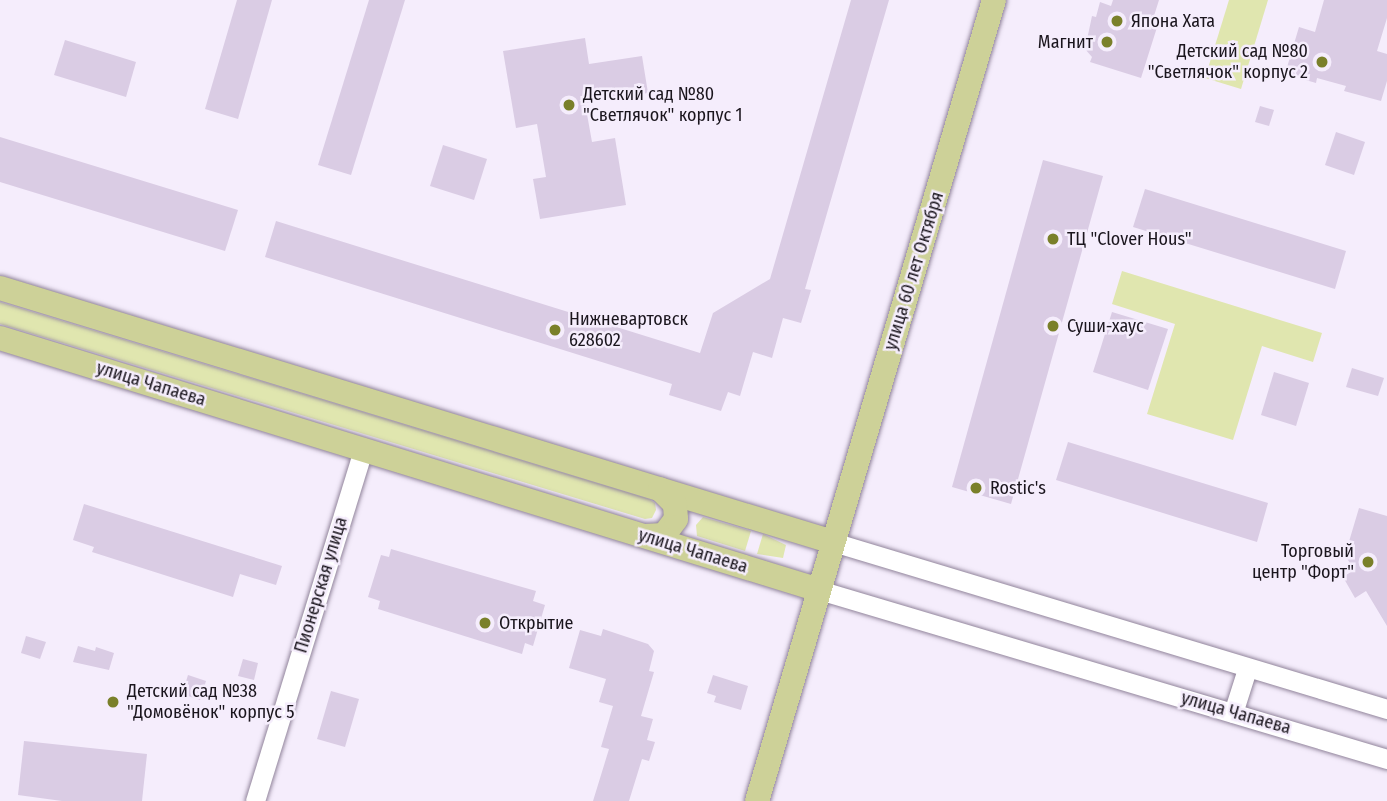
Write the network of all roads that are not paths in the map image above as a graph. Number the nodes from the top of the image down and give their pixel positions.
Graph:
1 (994, 0) edge
2 (0, 288) edge
3 (0, 338) edge
4 (363, 449) junction
5 (660, 489) junction
6 (645, 536) junction
7 (833, 542) junction
8 (819, 590) junction
9 (1247, 669) junction
10 (1387, 709) edge
11 (1233, 713) junction
12 (1387, 760) edge
13 (255, 801) edge
14 (757, 801) edge

1 - 7 main road, улица 60 лет Октября
2 - 5 main road
3 - 4 main road, улица Чапаева
4 - 6 main road, улица Чапаева
4 - 13 street, Пионерская улица
5 - 6 main road
5 - 7 main road
6 - 8 main road, улица Чапаева
7 - 8 main road, улица 60 лет Октября
7 - 9 street
8 - 11 street, улица Чапаева
8 - 14 main road
9 - 10 street
9 - 11 street
11 - 12 street, улица Чапаева

